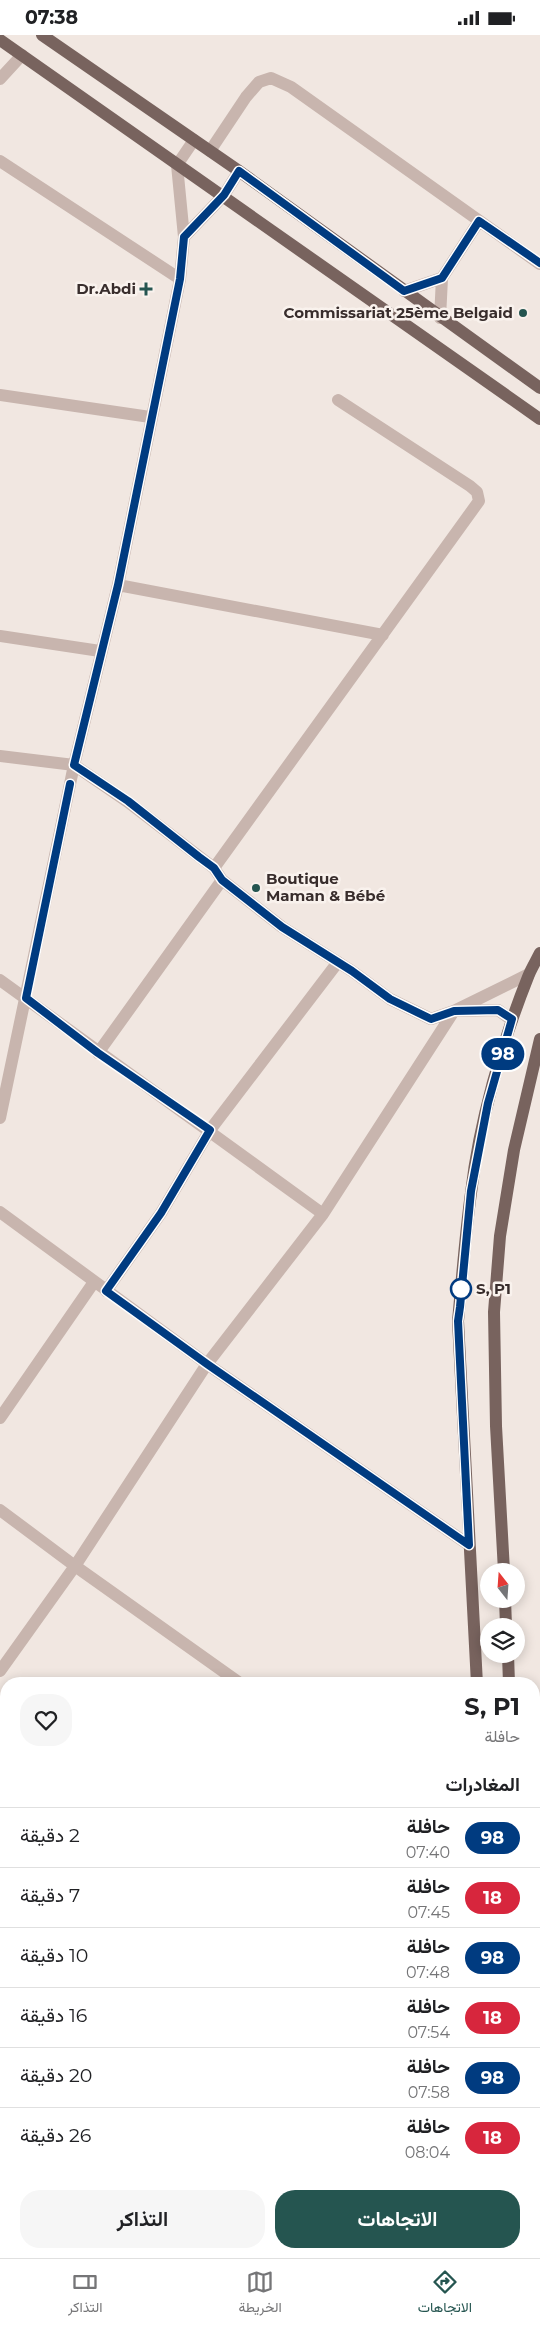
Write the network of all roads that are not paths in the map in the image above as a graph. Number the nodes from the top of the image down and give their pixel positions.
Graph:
1 (42, 35) edge
2 (0, 39) edge
3 (22, 55) junction
4 (0, 79) edge
5 (194, 140) junction
6 (210, 151) junction
7 (0, 161) edge
8 (177, 165) junction
9 (239, 171) junction
10 (224, 195) junction
11 (479, 221) junction
12 (184, 237) junction
13 (540, 263) edge
14 (442, 278) junction
15 (180, 279) junction
16 (404, 291) junction
17 (440, 318) junction
18 (540, 388) edge
19 (0, 395) edge
20 (338, 400) dead end
21 (150, 417) junction
22 (540, 419) edge
23 (118, 585) junction
24 (383, 635) junction
25 (0, 636) edge
26 (100, 651) junction
27 (0, 756) edge
28 (74, 765) junction
29 (214, 868) junction
30 (222, 880) junction
31 (540, 953) edge
32 (338, 962) junction
33 (528, 974) junction
34 (0, 980) edge
35 (26, 998) junction
36 (454, 1011) junction
37 (512, 1019) junction
38 (540, 1039) edge
39 (98, 1053) junction
40 (0, 1118) edge
41 (210, 1130) junction
42 (0, 1212) edge
43 (323, 1214) junction
44 (94, 1282) junction
45 (106, 1291) junction
46 (207, 1364) junction
47 (0, 1418) edge
48 (0, 1510) edge
49 (469, 1545) junction
50 (504, 1563) edge
51 (75, 1566) junction
52 (508, 1663) edge
53 (0, 1671) edge
54 (231, 1677) edge
55 (477, 1677) edge
56 (509, 1677) edge

1 - 5 main road
2 - 3 main road
3 - 4 street
3 - 8 main road
5 - 6 main road
5 - 8 street
6 - 9 main road
6 - 11 street
7 - 15 street
8 - 10 main road
8 - 12 street
9 - 10 street
9 - 16 main road
10 - 12 street
10 - 22 main road
11 - 13 street
11 - 14 street
12 - 15 street
14 - 16 street
14 - 17 street
15 - 21 street
16 - 17 main road
17 - 18 main road
19 - 21 street
20 - 24 street
21 - 23 street
23 - 24 street
23 - 26 street
24 - 29 street
25 - 26 street
26 - 28 street
27 - 28 street
28 - 29 street
28 - 35 street
29 - 30 street
30 - 32 street
30 - 39 street
31 - 33 main road
32 - 36 street
32 - 41 street
33 - 36 street
33 - 37 main road
34 - 35 street
35 - 39 street
35 - 40 street
36 - 37 street
36 - 43 street
37 - 49 main road
38 - 50 main road
39 - 41 street
41 - 43 street
41 - 45 street
42 - 44 street
43 - 46 street
44 - 45 street
44 - 47 street
45 - 46 street
46 - 49 street
46 - 51 street
48 - 51 street
49 - 55 main road
51 - 53 street
51 - 54 street
52 - 56 main road

